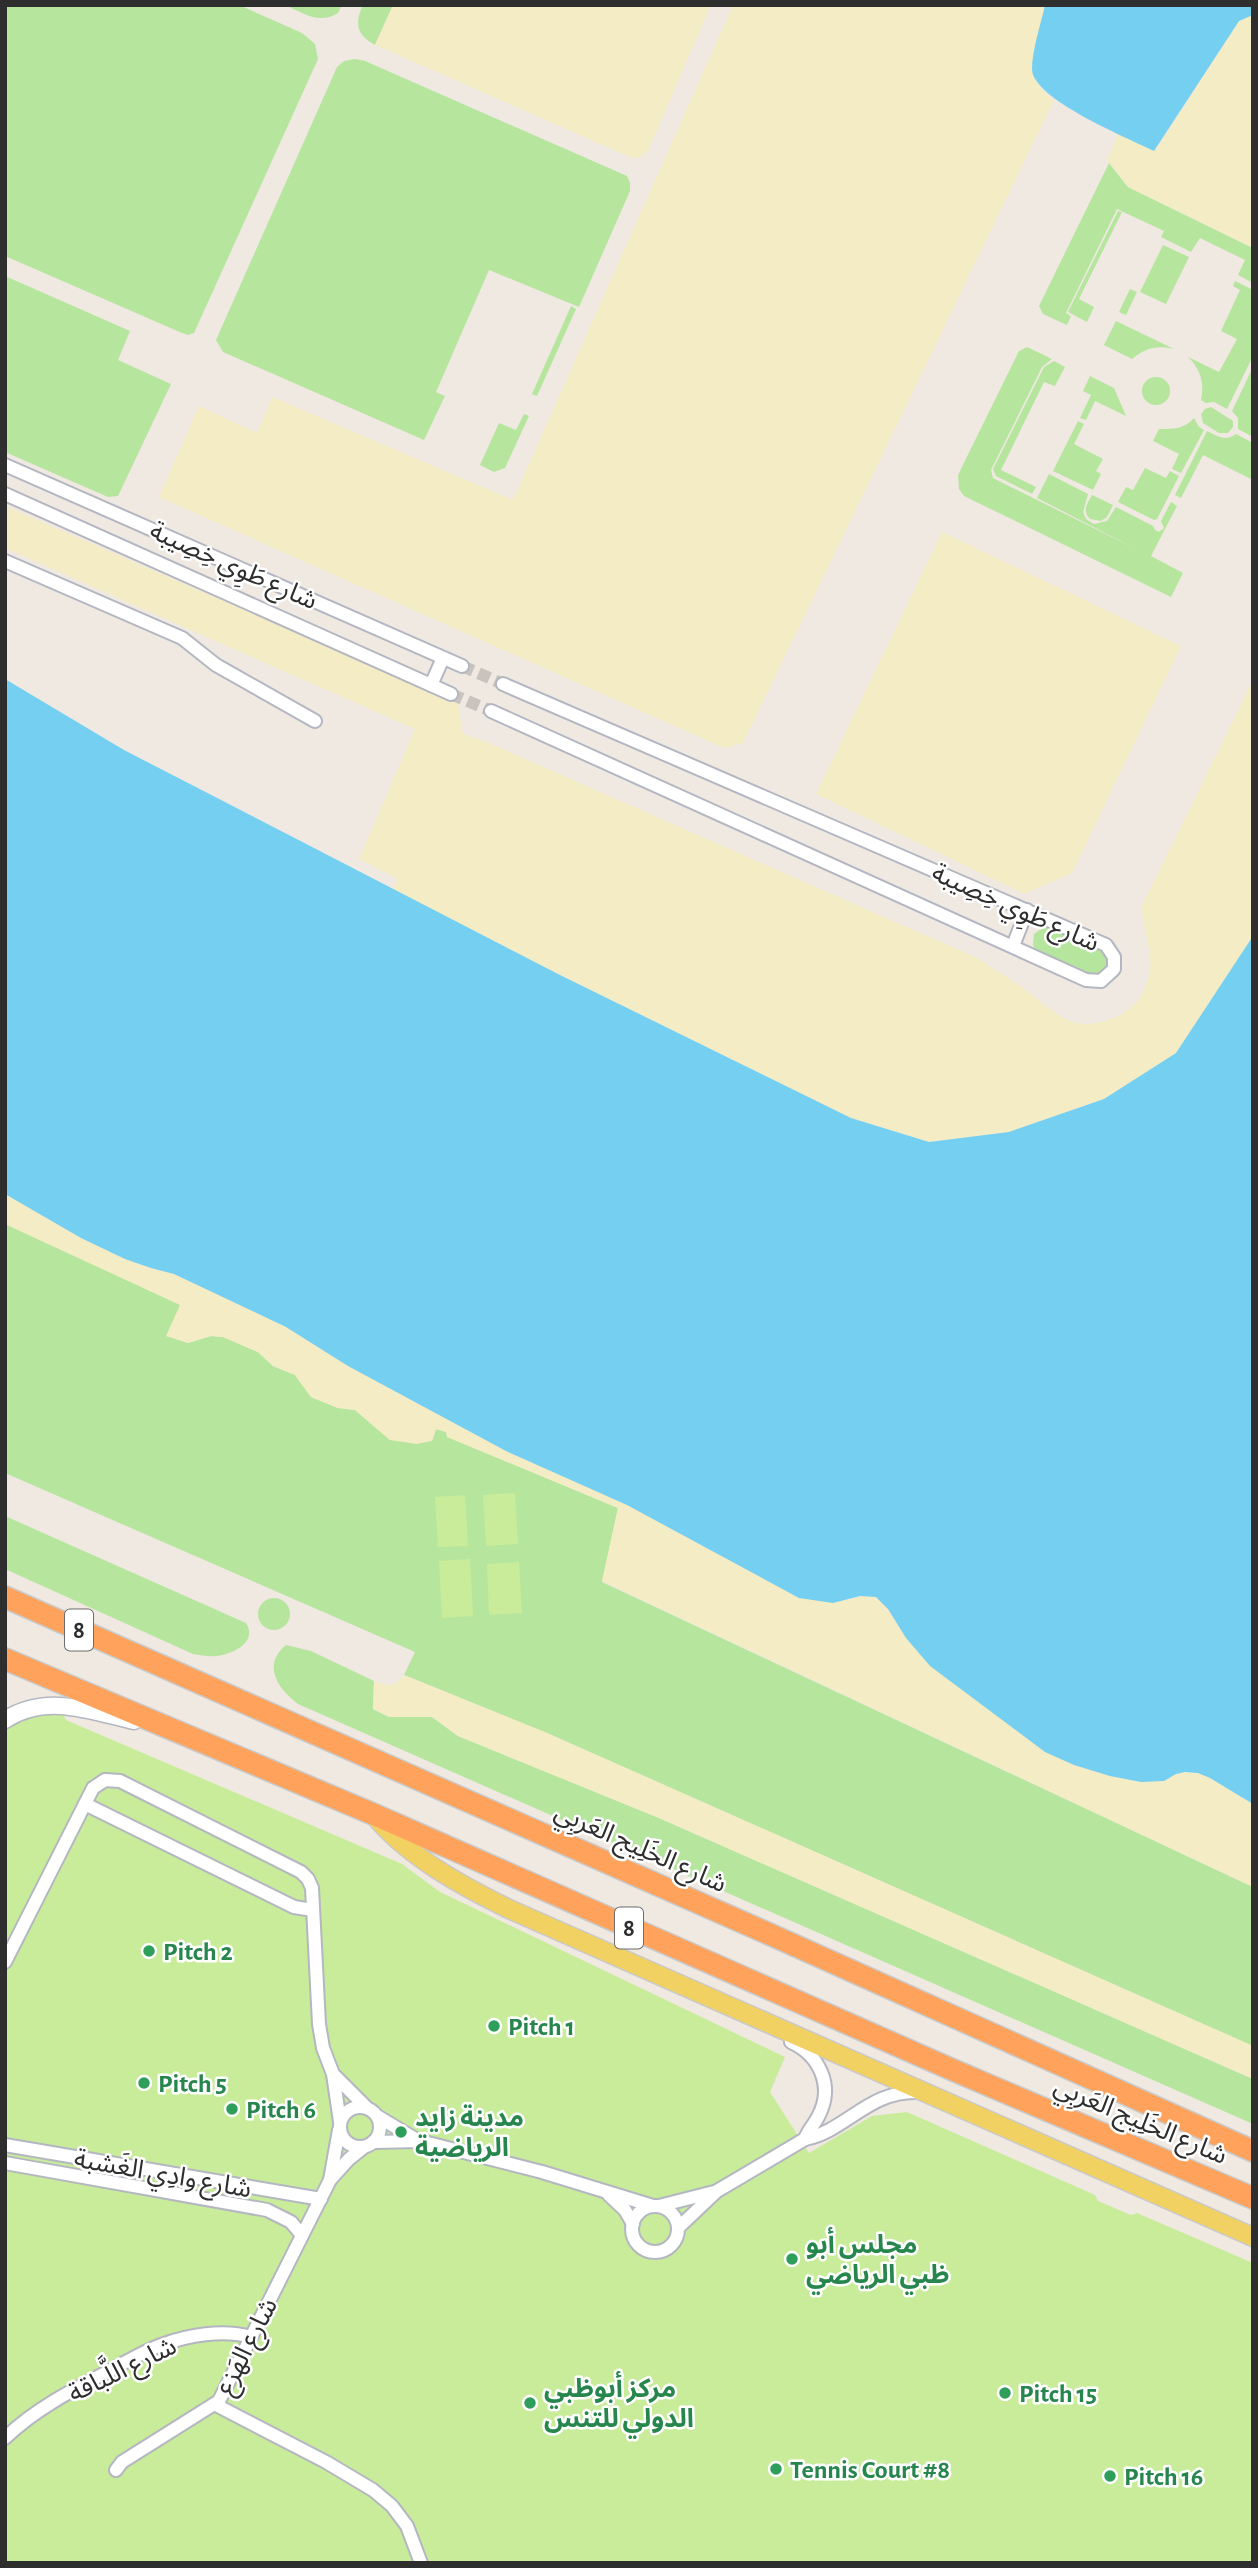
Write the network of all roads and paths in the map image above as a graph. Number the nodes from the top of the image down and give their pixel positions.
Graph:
1 (5, 465) edge
2 (5, 494) edge
3 (5, 561) edge
4 (443, 658) junction
5 (462, 666) tunnel mouth
6 (503, 684) tunnel mouth
7 (431, 685) junction
8 (451, 694) tunnel mouth
9 (491, 711) tunnel mouth
10 (315, 721) dead end
11 (1027, 911) junction
12 (1013, 946) junction
13 (5, 1597) edge
14 (5, 1659) edge
15 (5, 1720) edge
16 (173, 1730) junction
17 (85, 1804) junction
18 (373, 1814) junction
19 (313, 1910) junction
20 (5, 1962) edge
21 (746, 2014) junction
22 (334, 2074) junction
23 (925, 2093) junction
24 (366, 2108) junction
25 (377, 2116) junction
26 (339, 2126) junction
27 (805, 2139) junction
28 (420, 2141) junction
29 (5, 2145) edge
30 (369, 2145) junction
31 (1253, 2151) edge
32 (5, 2163) edge
33 (330, 2180) junction
34 (717, 2191) junction
35 (606, 2193) junction
36 (1253, 2198) edge
37 (321, 2199) junction
38 (656, 2206) junction
39 (633, 2224) junction
40 (678, 2228) junction
41 (302, 2235) junction
42 (1253, 2237) edge
43 (251, 2337) junction
44 (216, 2405) junction
45 (5, 2438) edge
46 (116, 2470) dead end
47 (421, 2563) edge

1 - 4 street, شارع طَوِي خِصِيبة
2 - 7 street, شارع طَوِي خِصِيبة
3 - 10 street
4 - 5 street, شارع طَوِي خِصِيبة
4 - 7 street
6 - 11 street, شارع طَوِي خِصِيبة
7 - 8 street, شارع طَوِي خِصِيبة
9 - 12 street, شارع طَوِي خِصِيبة
11 - 12 street
11 - 12 street, شارع طَوِي خِصِيبة
13 - 31 highway, شارع الخَلِيج العَربِي / 8
14 - 16 highway, شارع الخَلِيج العَربِي / 8
15 - 16 street
16 - 18 highway, شارع الخَلِيج العَربِي / 8
17 - 19 street
17 - 19 street
17 - 20 street
18 - 21 main road
18 - 36 highway, شارع الخَلِيج العَربِي / 8
19 - 22 street
21 - 23 main road
21 - 27 street
22 - 24 street
22 - 26 street, شارع الهَزع
23 - 27 street
23 - 42 main road
24 - 25 street
24 - 26 street
25 - 28 street
25 - 30 street
26 - 30 street
26 - 33 street, شارع الهَزع
27 - 34 street
28 - 30 street
28 - 35 street
29 - 37 street, شارع وادِي الغَشبة
30 - 33 street, شارع الهَزع
32 - 41 street, شارع وادِي الغَشبة
33 - 37 street, شارع الهَزع
34 - 38 street
34 - 40 street
35 - 38 street
35 - 39 street
37 - 41 street, شارع الهَزع
38 - 39 street
38 - 40 street
39 - 40 street
41 - 43 street, شارع الهَزع
43 - 44 street, شارع الهَزع
43 - 45 street, شارع اللَّباقة
44 - 46 street, شارع الهَزع
44 - 47 street

